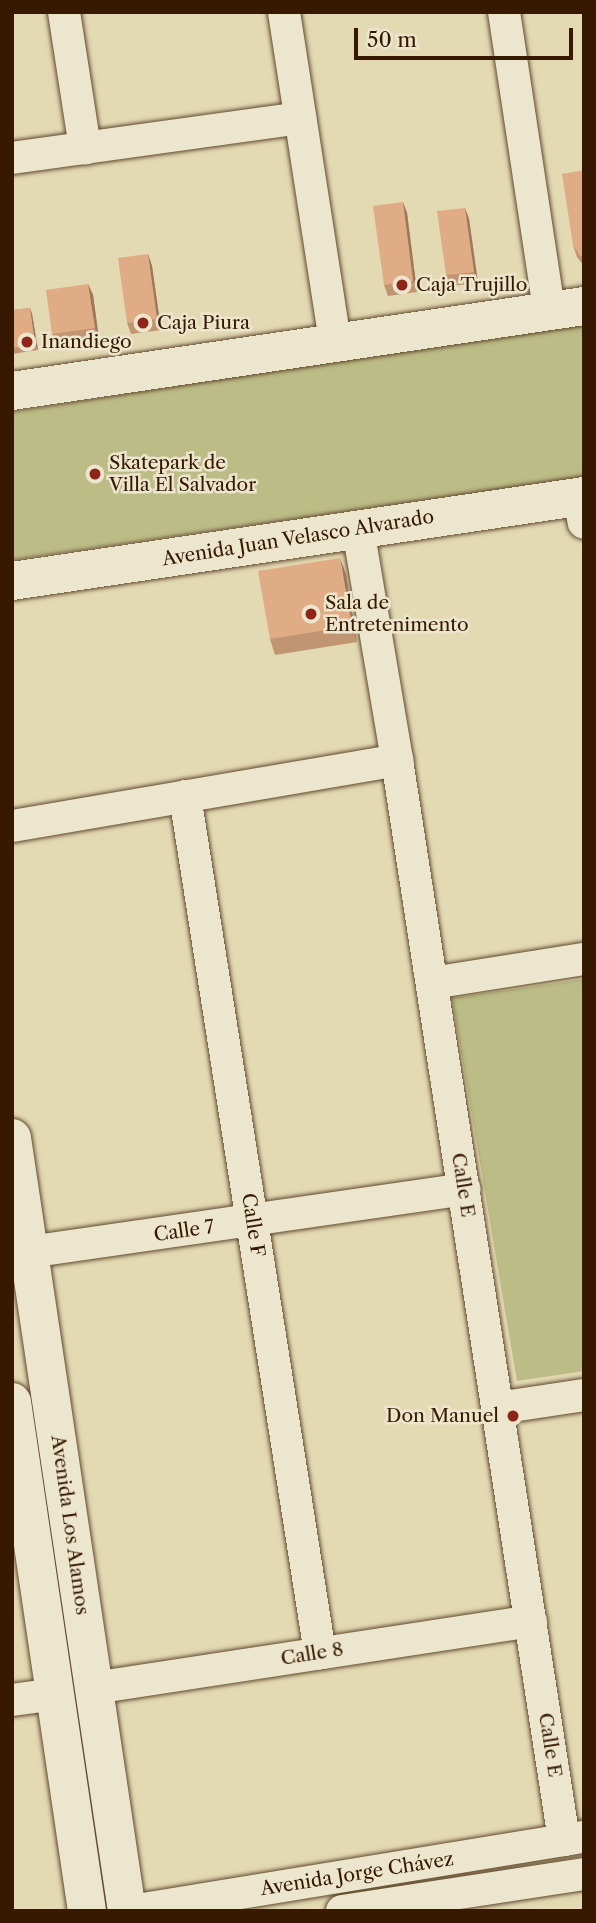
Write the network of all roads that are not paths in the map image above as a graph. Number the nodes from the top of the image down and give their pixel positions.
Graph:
1 (64, 12) edge
2 (284, 12) edge
3 (504, 12) edge
4 (300, 118) junction
5 (85, 148) junction
6 (12, 158) edge
7 (566, 309) edge
8 (335, 343) junction
9 (12, 391) edge
10 (582, 505) edge
11 (358, 529) junction
12 (12, 581) edge
13 (397, 760) junction
14 (185, 796) junction
15 (12, 827) edge
16 (584, 959) edge
17 (432, 983) junction
18 (12, 1138) edge
19 (464, 1189) junction
20 (252, 1222) junction
21 (29, 1252) junction
22 (584, 1395) edge
23 (12, 1402) edge
24 (498, 1408) junction
25 (531, 1621) junction
26 (320, 1653) junction
27 (94, 1688) junction
28 (56, 1694) junction
29 (12, 1700) edge
30 (574, 1839) edge
31 (584, 1874) edge
32 (87, 1911) edge
33 (129, 1911) edge
34 (342, 1911) edge

1 - 5 street
2 - 4 street
3 - 7 street
4 - 5 street
4 - 8 street
5 - 6 street
7 - 8 street
8 - 9 street
10 - 11 street, Avenida Juan Velasco Alvarado
11 - 12 street, Avenida Juan Velasco Alvarado
11 - 13 street, Calle E
13 - 14 street
13 - 17 street, Calle E
14 - 15 street
14 - 20 street, Calle F
16 - 17 street
17 - 19 street, Calle E
18 - 21 street, Avenida Los Alamos
19 - 20 street, Calle 7
19 - 24 street, Calle E
20 - 21 street, Calle 7
20 - 26 street, Calle F
21 - 27 street, Avenida Los Alamos
22 - 24 street
23 - 28 street, Avenida Los Alamos
24 - 25 street, Calle E
25 - 26 street, Calle 8
25 - 30 street, Calle E
26 - 27 street, Calle 8
27 - 33 street, Avenida Los Alamos
28 - 29 street
28 - 32 street, Avenida Los Alamos
30 - 33 street, Avenida Jorge Chávez
31 - 34 street, Avenida Jorge Chávez

